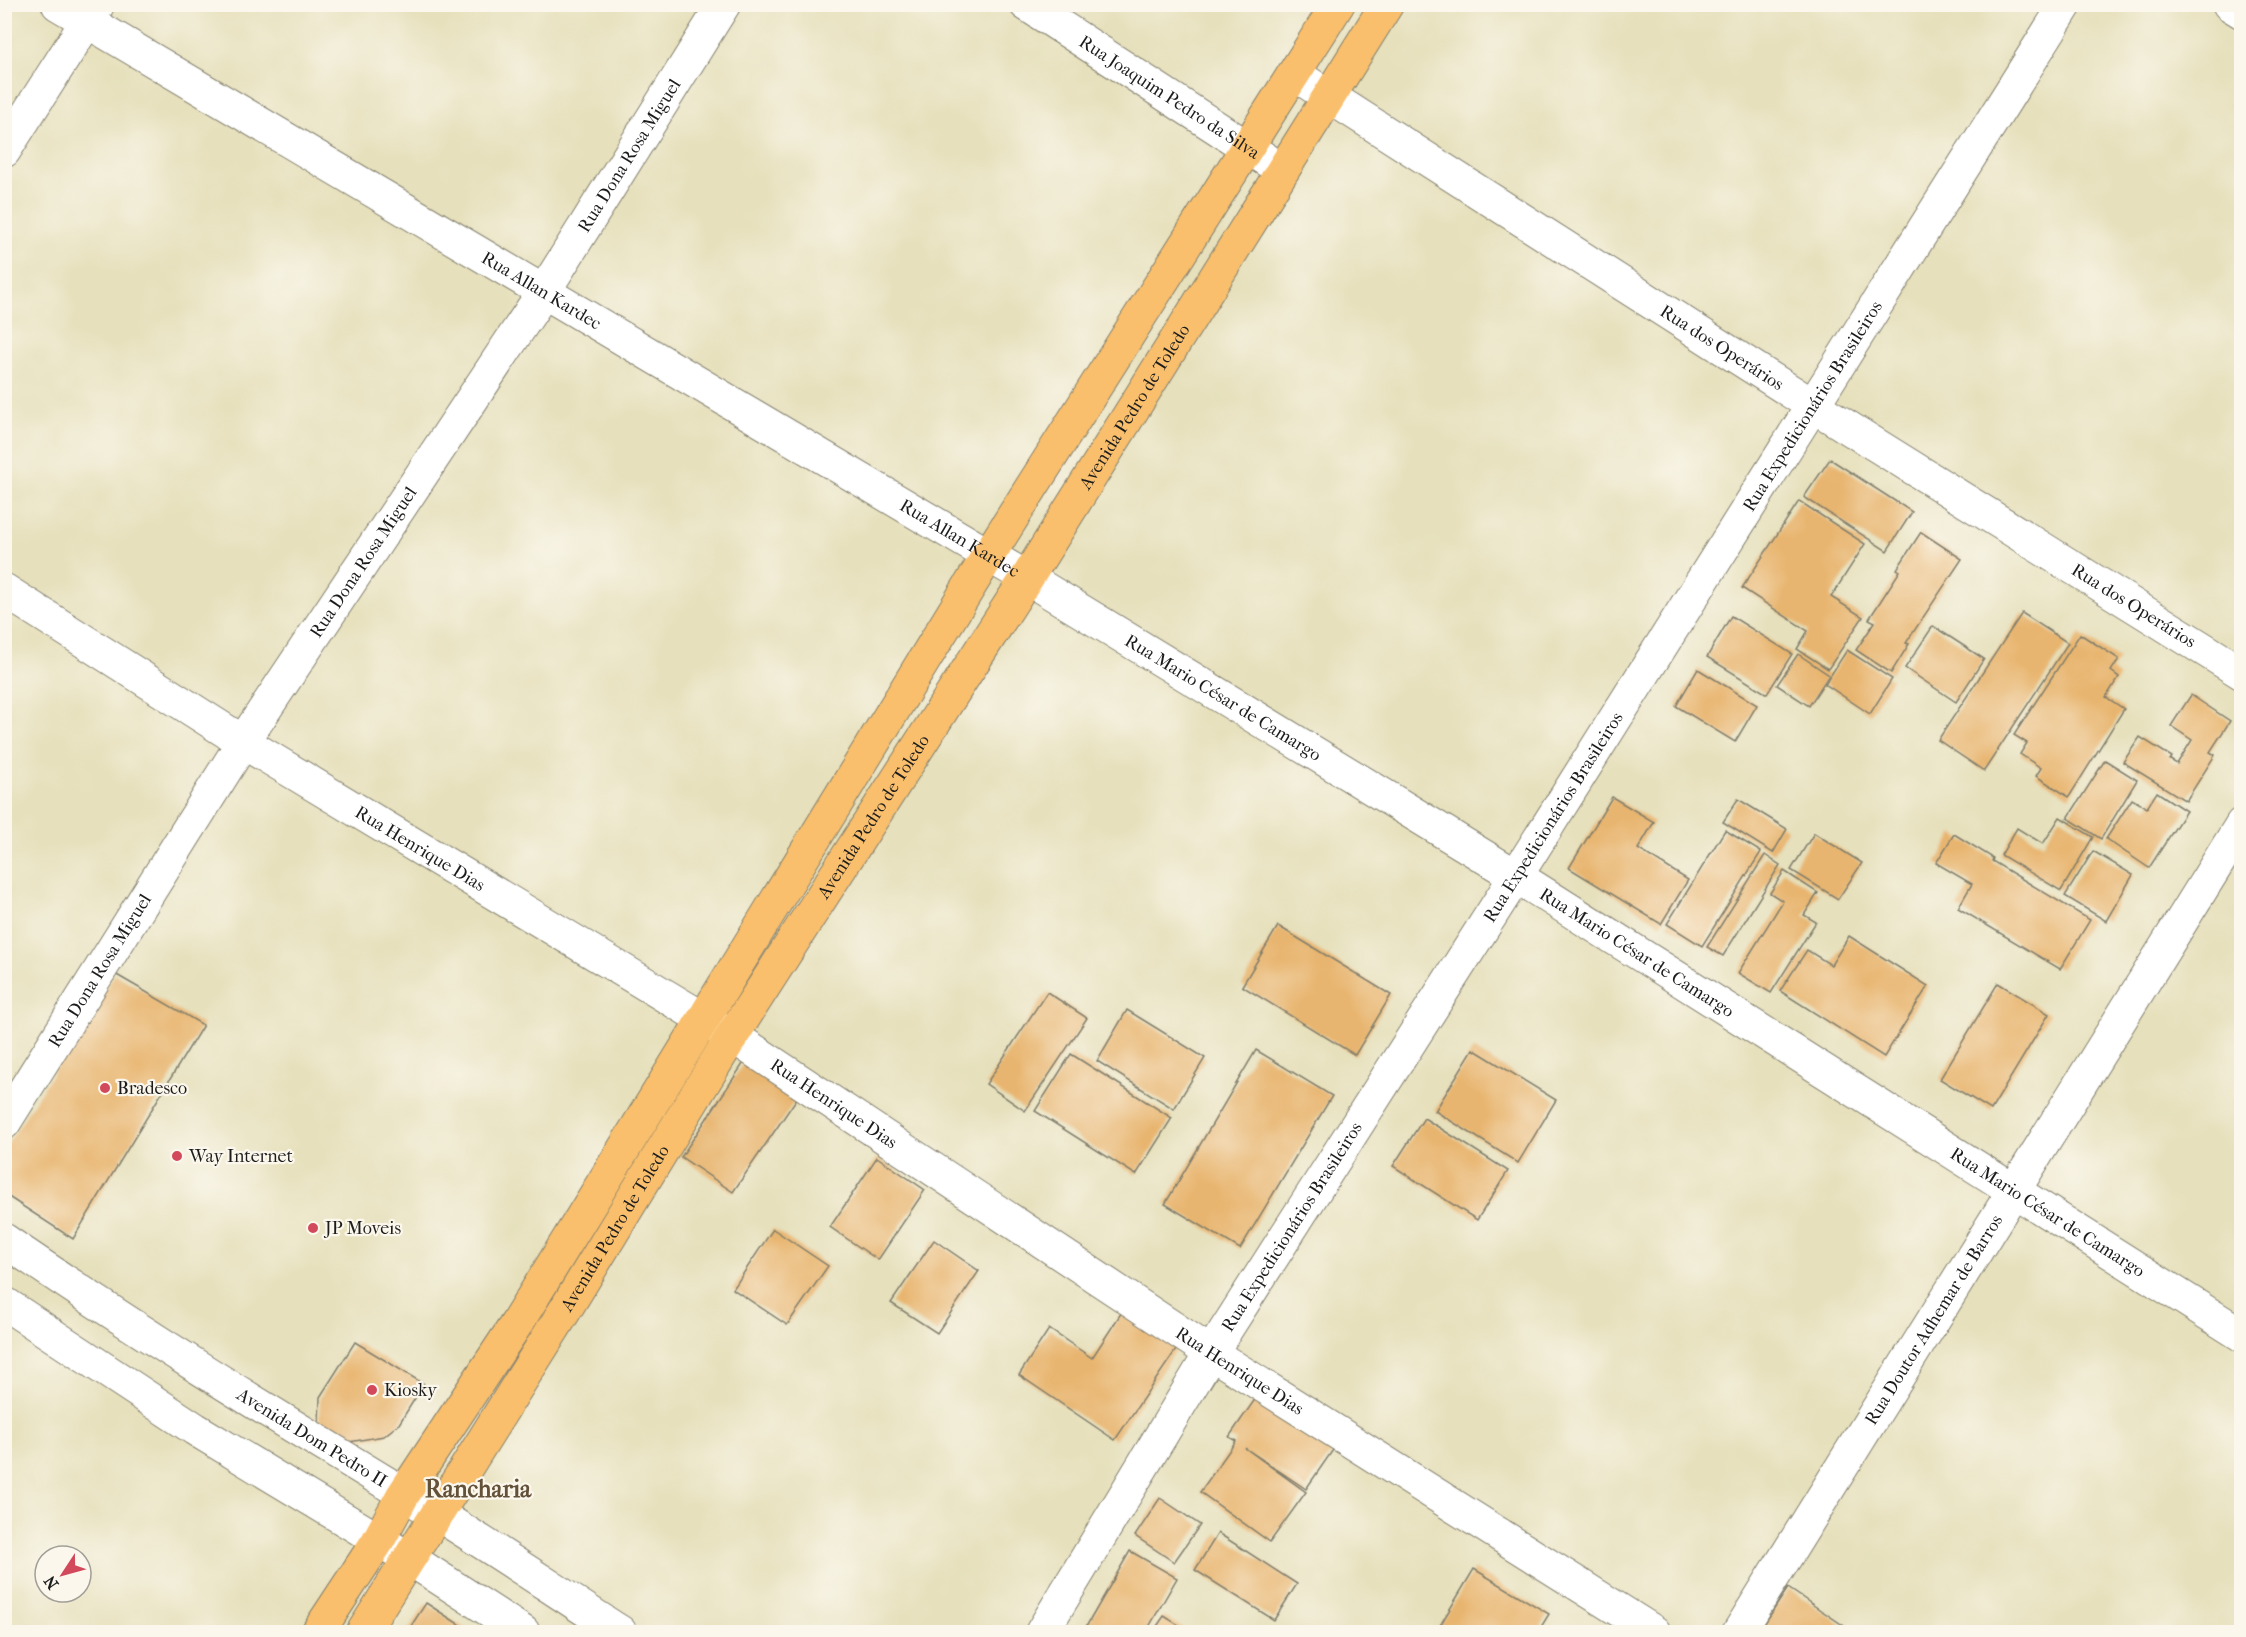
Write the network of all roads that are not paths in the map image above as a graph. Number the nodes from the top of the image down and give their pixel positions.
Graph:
1 (58, 4) edge
2 (724, 4) edge
3 (1026, 4) edge
4 (1338, 4) edge
5 (1387, 4) edge
6 (2066, 4) edge
7 (2229, 4) edge
8 (2241, 12) edge
9 (92, 13) edge
10 (1293, 74) junction
11 (1329, 96) junction
12 (1247, 147) junction
13 (4, 151) edge
14 (1282, 170) junction
15 (543, 293) junction
16 (1812, 405) junction
17 (988, 556) junction
18 (1026, 578) junction
19 (4, 590) edge
20 (2241, 673) edge
21 (243, 742) junction
22 (2241, 824) edge
23 (1516, 876) junction
24 (702, 1018) junction
25 (732, 1036) junction
26 (4, 1123) edge
27 (2011, 1191) junction
28 (4, 1240) edge
29 (4, 1303) edge
30 (2241, 1335) edge
31 (1211, 1353) junction
32 (403, 1495) junction
33 (436, 1513) junction
34 (378, 1541) junction
35 (410, 1559) junction
36 (318, 1632) edge
37 (363, 1632) edge
38 (523, 1632) edge
39 (620, 1632) edge
40 (1042, 1632) edge
41 (1654, 1632) edge
42 (1739, 1632) edge

1 - 9 street, Rua Allan Kardec
2 - 15 street, Rua Dona Rosa Miguel
3 - 12 street, Rua Joaquim Pedro da Silva
4 - 10 main road, Avenida Pedro de Toledo
5 - 11 main road, Avenida Pedro de Toledo
6 - 16 street, Rua Expedicionários Brasileiros
7 - 8 street
9 - 13 street
9 - 15 street, Rua Allan Kardec
10 - 11 street, Rua dos Operários
10 - 12 main road, Avenida Pedro de Toledo
11 - 14 main road, Avenida Pedro de Toledo
11 - 16 street, Rua dos Operários
12 - 14 street, Rua Joaquim Pedro da Silva
12 - 17 main road, Avenida Pedro de Toledo
14 - 18 main road, Avenida Pedro de Toledo
15 - 17 street, Rua Allan Kardec
15 - 21 street, Rua Dona Rosa Miguel
16 - 20 street, Rua dos Operários
16 - 23 street, Rua Expedicionários Brasileiros
17 - 18 street, Rua Allan Kardec
17 - 24 main road, Avenida Pedro de Toledo
18 - 23 street, Rua Mario César de Camargo
18 - 25 main road, Avenida Pedro de Toledo
19 - 21 street, Rua Henrique Dias
21 - 24 street, Rua Henrique Dias
21 - 26 street, Rua Dona Rosa Miguel
22 - 27 street, Rua Doutor Adhemar de Barros
23 - 27 street, Rua Mario César de Camargo
23 - 31 street, Rua Expedicionários Brasileiros
24 - 25 street, Rua Henrique Dias
24 - 32 main road, Avenida Pedro de Toledo
25 - 31 street, Rua Henrique Dias
25 - 33 main road, Avenida Pedro de Toledo
27 - 30 street, Rua Mario César de Camargo
27 - 42 street, Rua Doutor Adhemar de Barros
28 - 32 street, Avenida Dom Pedro II
29 - 34 street
31 - 40 street, Rua Expedicionários Brasileiros
31 - 41 street, Rua Henrique Dias
32 - 33 street, Avenida Dom Pedro II
32 - 34 main road, Avenida Pedro de Toledo
33 - 35 main road, Avenida Pedro de Toledo
33 - 39 street, Avenida Dom Pedro II
34 - 35 street
34 - 36 main road, Avenida Pedro de Toledo
35 - 37 main road, Avenida Pedro de Toledo
35 - 38 street

